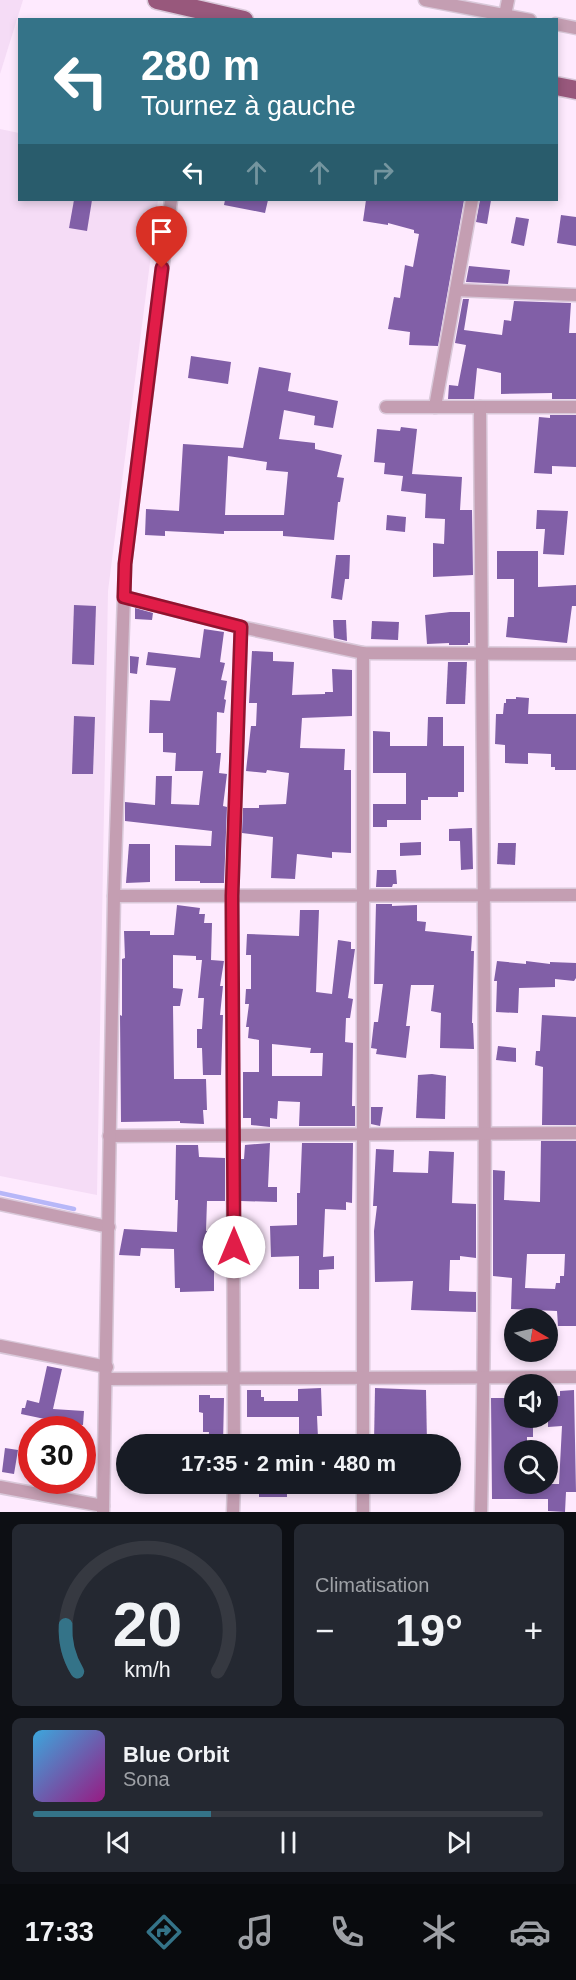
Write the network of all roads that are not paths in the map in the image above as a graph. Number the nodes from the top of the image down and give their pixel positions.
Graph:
1 (157, 0) edge
2 (425, 0) edge
3 (508, 0) edge
4 (194, 14) edge
5 (505, 17) edge
6 (227, 18) edge
7 (558, 24) edge
8 (576, 28) edge
9 (558, 86) edge
10 (576, 90) edge
11 (171, 201) edge
12 (472, 201) edge
13 (456, 290) junction
14 (576, 295) edge
15 (386, 407) dead end
16 (435, 407) junction
17 (480, 407) junction
18 (576, 407) edge
19 (124, 597) junction
20 (241, 627) junction
21 (482, 652) junction
22 (363, 653) junction
23 (576, 654) edge
24 (483, 894) junction
25 (576, 894) edge
26 (363, 895) junction
27 (114, 896) junction
28 (232, 896) junction
29 (576, 1133) edge
30 (363, 1135) junction
31 (484, 1135) junction
32 (109, 1136) junction
33 (233, 1136) junction
34 (0, 1204) edge
35 (109, 1227) junction
36 (0, 1346) edge
37 (106, 1373) junction
38 (576, 1377) edge
39 (235, 1379) junction
40 (363, 1379) junction
41 (484, 1379) junction
42 (234, 1434) edge
43 (363, 1434) edge
44 (0, 1487) edge
45 (234, 1494) edge
46 (363, 1494) edge
47 (103, 1509) edge
48 (233, 1512) edge
49 (363, 1512) edge
50 (481, 1512) edge

1 - 4 main road
2 - 5 street
3 - 5 street
4 - 6 main road
7 - 8 street
9 - 10 main road
11 - 19 street
12 - 13 street
13 - 14 street
13 - 16 street
15 - 16 street
16 - 17 street
17 - 18 street
17 - 21 street
19 - 20 street
19 - 27 street
20 - 22 street
20 - 28 street
21 - 22 street
21 - 23 street
21 - 24 street
22 - 26 street
24 - 25 street
24 - 26 street
24 - 31 street
26 - 28 street
26 - 30 street
27 - 28 street
27 - 32 street
28 - 33 street
29 - 31 street
30 - 31 street
30 - 33 street
30 - 40 street
31 - 41 street
32 - 33 street
32 - 35 street
33 - 39 street
34 - 35 street
35 - 37 street
36 - 37 street
37 - 39 street
37 - 47 street
38 - 41 street
39 - 40 street
39 - 42 street
40 - 41 street
40 - 43 street
41 - 50 street
44 - 47 street
45 - 48 street
46 - 49 street

